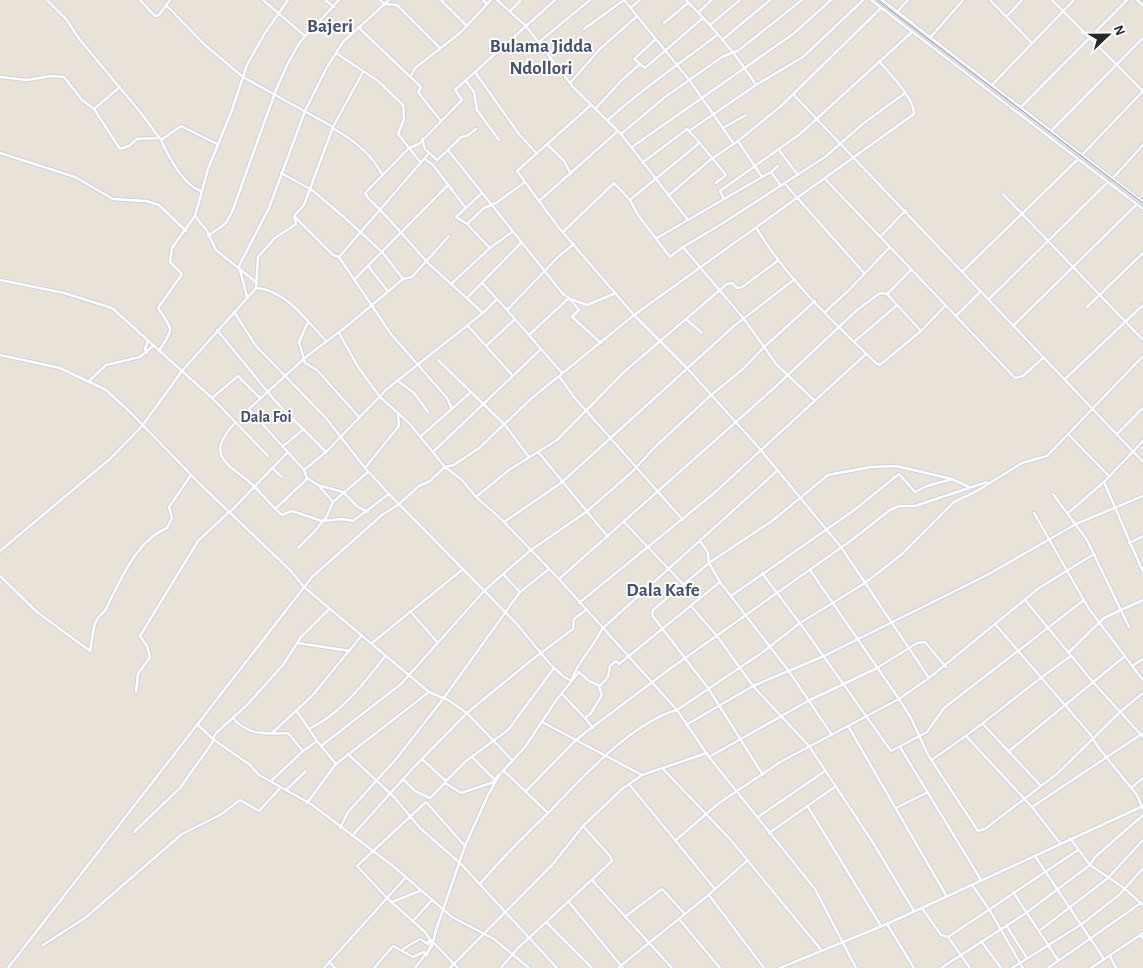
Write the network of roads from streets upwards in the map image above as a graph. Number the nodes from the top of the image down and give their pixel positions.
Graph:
1 (47, 0) edge
2 (140, 0) edge
3 (170, 0) edge
4 (263, 0) edge
5 (288, 0) edge
6 (325, 0) edge
7 (339, 0) edge
8 (380, 0) edge
9 (389, 0) edge
10 (441, 0) edge
11 (483, 0) edge
12 (490, 0) edge
13 (496, 0) edge
14 (521, 0) edge
15 (555, 0) edge
16 (590, 0) edge
17 (624, 0) edge
18 (640, 0) edge
19 (711, 0) edge
20 (740, 0) edge
21 (770, 0) edge
22 (802, 0) edge
23 (831, 0) edge
24 (863, 0) edge
25 (871, 0) edge
26 (882, 0) edge
27 (908, 0) edge
28 (963, 0) edge
29 (990, 0) edge
30 (1022, 0) edge
31 (1052, 0) edge
32 (1074, 0) edge
33 (1127, 0) edge
34 (1137, 0) edge
35 (687, 1) edge
36 (384, 4) junction
37 (487, 4) junction
38 (166, 6) junction
39 (1143, 6) edge
40 (334, 7) junction
41 (630, 8) junction
42 (882, 8) junction
43 (510, 11) junction
44 (1063, 11) junction
45 (279, 12) junction
46 (699, 12) junction
47 (896, 12) junction
48 (637, 16) junction
49 (1007, 16) junction
50 (703, 18) junction
51 (664, 23) dead end
52 (710, 25) junction
53 (467, 26) junction
54 (526, 26) junction
55 (358, 28) junction
56 (584, 29) dead end
57 (912, 32) junction
58 (717, 34) junction
59 (305, 36) junction
60 (1090, 37) junction
61 (930, 38) junction
62 (1143, 38) edge
63 (655, 40) junction
64 (722, 40) junction
65 (539, 42) junction
66 (1032, 43) junction
67 (440, 48) junction
68 (664, 51) junction
69 (336, 53) junction
70 (733, 54) junction
71 (879, 61) junction
72 (640, 64) junction
73 (1117, 65) junction
74 (677, 67) junction
75 (745, 68) junction
76 (363, 72) junction
77 (475, 72) junction
78 (0, 77) edge
79 (243, 77) junction
80 (411, 77) junction
81 (466, 80) junction
82 (690, 81) junction
83 (570, 83) junction
84 (992, 84) junction
85 (756, 85) junction
86 (120, 87) junction
87 (1143, 91) edge
88 (905, 93) junction
89 (275, 94) junction
90 (793, 94) junction
91 (702, 99) junction
92 (591, 105) junction
93 (1021, 107) junction
94 (94, 109) junction
95 (595, 109) junction
96 (305, 111) junction
97 (714, 114) junction
98 (746, 115) dead end
99 (817, 118) junction
100 (440, 120) junction
101 (607, 121) junction
102 (334, 128) junction
103 (723, 128) junction
104 (476, 129) dead end
105 (618, 131) junction
106 (1051, 131) junction
107 (689, 132) junction
108 (621, 134) junction
109 (160, 139) junction
110 (422, 139) junction
111 (500, 140) dead end
112 (738, 141) junction
113 (699, 142) junction
114 (842, 142) junction
115 (218, 144) junction
116 (734, 144) junction
117 (548, 145) junction
118 (1143, 145) edge
119 (632, 147) junction
120 (409, 148) junction
121 (778, 149) junction
122 (448, 150) junction
123 (0, 153) edge
124 (429, 153) junction
125 (537, 154) junction
126 (1082, 155) junction
127 (425, 158) junction
128 (712, 158) junction
129 (855, 158) junction
130 (1078, 159) junction
131 (421, 163) junction
132 (642, 163) junction
133 (778, 166) dead end
134 (756, 167) junction
135 (771, 172) junction
136 (281, 173) junction
137 (382, 174) junction
138 (571, 174) junction
139 (798, 176) junction
140 (762, 177) junction
141 (1113, 178) junction
142 (826, 179) junction
143 (655, 180) junction
144 (524, 182) junction
145 (1108, 182) junction
146 (716, 183) dead end
147 (785, 184) junction
148 (448, 185) junction
149 (781, 187) junction
150 (312, 190) junction
151 (201, 191) junction
152 (481, 194) junction
153 (1003, 194) dead end
154 (668, 196) junction
155 (724, 199) junction
156 (799, 199) junction
157 (630, 200) junction
158 (539, 201) junction
159 (1143, 201) edge
160 (1136, 204) junction
161 (490, 205) junction
162 (466, 208) junction
163 (380, 209) junction
164 (1143, 209) edge
165 (906, 210) junction
166 (1022, 213) junction
167 (194, 216) junction
168 (294, 216) junction
169 (688, 220) junction
170 (467, 224) junction
171 (757, 228) junction
172 (564, 231) junction
173 (186, 232) junction
174 (361, 232) junction
175 (512, 232) junction
176 (401, 233) junction
177 (208, 236) junction
178 (449, 236) dead end
179 (880, 236) junction
180 (657, 238) junction
181 (1047, 241) junction
182 (521, 243) junction
183 (574, 244) junction
184 (683, 247) junction
185 (890, 247) junction
186 (490, 248) junction
187 (383, 253) junction
188 (1143, 253) edge
189 (339, 257) junction
190 (426, 260) junction
191 (779, 260) junction
192 (368, 266) junction
193 (1074, 267) junction
194 (701, 268) junction
195 (239, 269) junction
196 (911, 270) junction
197 (544, 271) junction
198 (963, 271) junction
199 (866, 274) junction
200 (355, 279) junction
201 (403, 279) junction
202 (795, 279) junction
203 (0, 280) edge
204 (257, 284) junction
205 (451, 284) junction
206 (483, 284) junction
207 (256, 288) junction
208 (387, 290) junction
209 (720, 290) junction
210 (981, 291) junction
211 (616, 293) junction
212 (887, 294) junction
213 (1100, 295) junction
214 (248, 297) junction
215 (467, 298) junction
216 (569, 298) junction
217 (989, 298) junction
218 (497, 299) junction
219 (815, 301) junction
220 (370, 305) junction
221 (1143, 305) edge
222 (896, 306) junction
223 (945, 306) junction
224 (1087, 307) dead end
225 (506, 310) junction
226 (234, 312) junction
227 (825, 312) junction
228 (483, 313) junction
229 (634, 315) junction
230 (956, 316) junction
231 (686, 319) junction
232 (744, 319) junction
233 (514, 320) junction
234 (308, 322) junction
235 (1126, 323) junction
236 (1014, 325) junction
237 (468, 326) junction
238 (838, 327) junction
239 (217, 330) junction
240 (921, 332) junction
241 (339, 333) junction
242 (702, 333) dead end
243 (529, 335) junction
244 (1143, 340) edge
245 (148, 341) junction
246 (326, 341) junction
247 (660, 341) junction
248 (854, 342) junction
249 (601, 343) junction
250 (153, 346) junction
251 (486, 346) junction
252 (763, 348) junction
253 (541, 349) junction
254 (159, 351) junction
255 (146, 354) junction
256 (866, 354) junction
257 (0, 355) edge
258 (1143, 356) edge
259 (1044, 357) junction
260 (304, 360) junction
261 (438, 360) dead end
262 (418, 366) junction
263 (686, 368) junction
264 (182, 371) junction
265 (562, 373) junction
266 (788, 375) junction
267 (286, 376) junction
268 (512, 376) junction
269 (558, 376) junction
270 (1066, 379) junction
271 (398, 381) junction
272 (89, 382) junction
273 (268, 392) junction
274 (471, 392) junction
275 (710, 396) junction
276 (380, 397) junction
277 (212, 398) junction
278 (261, 399) junction
279 (814, 400) junction
280 (484, 404) junction
281 (1143, 408) edge
282 (452, 409) junction
283 (1092, 409) junction
284 (396, 410) junction
285 (428, 412) dead end
286 (586, 412) junction
287 (359, 417) junction
288 (236, 422) junction
289 (735, 422) junction
290 (504, 425) junction
291 (142, 426) junction
292 (304, 429) junction
293 (1117, 434) junction
294 (1069, 435) junction
295 (340, 437) junction
296 (420, 437) junction
297 (610, 438) junction
298 (1143, 441) edge
299 (282, 447) junction
300 (760, 449) junction
301 (1133, 451) junction
302 (326, 452) junction
303 (433, 452) junction
304 (287, 453) junction
305 (539, 453) junction
306 (268, 456) dead end
307 (530, 458) junction
308 (1143, 462) edge
309 (445, 467) junction
310 (637, 467) junction
311 (272, 468) junction
312 (364, 468) junction
313 (304, 470) junction
314 (778, 470) junction
315 (368, 472) junction
316 (191, 475) junction
317 (1109, 476) junction
318 (282, 477) dead end
319 (307, 478) junction
320 (952, 480) junction
321 (990, 481) junction
322 (1104, 482) junction
323 (562, 483) junction
324 (318, 485) junction
325 (254, 487) junction
326 (970, 487) junction
327 (343, 492) junction
328 (658, 492) junction
329 (389, 494) junction
330 (1053, 494) dead end
331 (1143, 496) edge
332 (476, 497) junction
333 (801, 498) junction
334 (333, 502) junction
335 (398, 505) junction
336 (275, 509) junction
337 (1115, 509) junction
338 (230, 512) junction
339 (368, 512) junction
340 (586, 512) junction
341 (1068, 513) junction
342 (1034, 514) dead end
343 (683, 520) junction
344 (322, 521) junction
345 (504, 522) junction
346 (624, 522) junction
347 (1076, 524) junction
348 (826, 528) junction
349 (1143, 536) edge
350 (608, 537) junction
351 (1050, 538) junction
352 (700, 541) junction
353 (1129, 542) junction
354 (649, 546) junction
355 (842, 547) junction
356 (298, 548) dead end
357 (531, 550) junction
358 (0, 551) edge
359 (1094, 554) junction
360 (709, 563) junction
361 (668, 568) junction
362 (463, 569) junction
363 (549, 569) junction
364 (809, 569) junction
365 (1067, 570) junction
366 (1143, 572) edge
367 (762, 573) junction
368 (503, 574) junction
369 (0, 576) edge
370 (559, 579) junction
371 (720, 582) junction
372 (865, 583) junction
373 (683, 584) junction
374 (304, 587) junction
375 (484, 591) junction
376 (520, 592) junction
377 (776, 593) junction
378 (731, 596) junction
379 (1024, 600) junction
380 (1084, 600) junction
381 (1143, 600) edge
382 (579, 603) junction
383 (834, 603) junction
384 (691, 606) junction
385 (329, 609) junction
386 (586, 610) junction
387 (1121, 610) junction
388 (410, 611) junction
389 (506, 613) junction
390 (746, 615) junction
391 (800, 622) junction
392 (1101, 623) junction
393 (891, 624) junction
394 (996, 624) junction
395 (1129, 627) dead end
396 (662, 628) junction
397 (602, 629) junction
398 (1049, 629) junction
399 (362, 635) junction
400 (716, 636) junction
401 (859, 640) junction
402 (438, 642) junction
403 (297, 643) junction
404 (372, 643) junction
405 (770, 645) junction
406 (907, 649) junction
407 (350, 651) junction
408 (1019, 651) junction
409 (1068, 653) junction
410 (541, 654) junction
411 (387, 655) junction
412 (628, 656) junction
413 (824, 656) junction
414 (1071, 656) junction
415 (1125, 656) junction
416 (686, 658) junction
417 (1143, 659) edge
418 (1132, 666) junction
419 (738, 667) junction
420 (946, 667) junction
421 (554, 668) junction
422 (877, 668) junction
423 (788, 670) junction
424 (410, 675) junction
425 (929, 678) junction
426 (1040, 678) junction
427 (1143, 680) edge
428 (572, 681) junction
429 (654, 682) junction
430 (1093, 682) junction
431 (600, 686) junction
432 (753, 686) junction
433 (844, 686) junction
434 (708, 688) junction
435 (136, 692) dead end
436 (429, 692) junction
437 (562, 693) junction
438 (1143, 693) edge
439 (899, 698) junction
440 (443, 699) junction
441 (808, 701) junction
442 (719, 705) junction
443 (1065, 707) junction
444 (296, 710) junction
445 (677, 710) junction
446 (1120, 712) junction
447 (467, 713) junction
448 (781, 716) junction
449 (866, 716) junction
450 (233, 718) junction
451 (585, 718) junction
452 (542, 722) junction
453 (197, 724) junction
454 (983, 724) junction
455 (686, 725) junction
456 (848, 726) junction
457 (592, 728) junction
458 (309, 730) junction
459 (271, 734) junction
460 (832, 735) junction
461 (1142, 735) edge
462 (967, 737) junction
463 (918, 738) junction
464 (213, 739) junction
465 (1093, 739) junction
466 (576, 740) junction
467 (740, 740) junction
468 (317, 741) junction
469 (493, 741) junction
470 (321, 746) junction
471 (808, 746) junction
472 (900, 747) junction
473 (303, 751) junction
474 (1009, 751) junction
475 (348, 754) junction
476 (608, 755) junction
477 (708, 755) junction
478 (472, 757) junction
479 (422, 759) junction
480 (1107, 759) junction
481 (931, 760) junction
482 (512, 761) junction
483 (336, 764) junction
484 (664, 770) junction
485 (306, 771) dead end
486 (504, 771) junction
487 (825, 771) junction
488 (500, 774) junction
489 (642, 775) junction
490 (763, 775) junction
491 (1143, 778) edge
492 (494, 779) junction
493 (404, 780) junction
494 (446, 781) junction
495 (271, 782) junction
496 (376, 782) junction
497 (629, 783) junction
498 (836, 786) junction
499 (1041, 786) junction
500 (281, 787) junction
501 (1131, 788) junction
502 (286, 790) junction
503 (738, 790) junction
504 (525, 792) junction
505 (928, 792) junction
506 (390, 793) junction
507 (430, 798) junction
508 (1024, 800) junction
509 (307, 803) junction
510 (808, 807) junction
511 (1032, 807) junction
512 (1142, 807) edge
513 (896, 809) junction
514 (548, 813) junction
515 (707, 814) junction
516 (410, 815) junction
517 (1143, 815) edge
518 (758, 817) junction
519 (583, 826) junction
520 (340, 828) junction
521 (134, 832) dead end
522 (769, 833) junction
523 (352, 836) junction
524 (1070, 838) junction
525 (676, 840) junction
526 (1143, 840) edge
527 (1060, 843) junction
528 (465, 846) junction
529 (1078, 850) junction
530 (373, 851) junction
531 (1035, 856) junction
532 (748, 860) junction
533 (461, 864) junction
534 (1090, 865) junction
535 (1143, 868) edge
536 (1047, 872) junction
537 (406, 877) junction
538 (1108, 878) junction
539 (592, 880) junction
540 (981, 880) junction
541 (480, 884) junction
542 (972, 885) junction
543 (1124, 888) junction
544 (715, 889) junction
545 (1059, 889) junction
546 (420, 891) junction
547 (1013, 892) junction
548 (709, 895) junction
549 (947, 897) junction
550 (388, 899) junction
551 (432, 900) junction
552 (568, 901) junction
553 (392, 902) junction
554 (1142, 904) edge
555 (922, 908) junction
556 (1071, 908) junction
557 (443, 909) junction
558 (989, 909) junction
559 (914, 911) junction
560 (506, 912) junction
561 (1026, 913) junction
562 (685, 914) junction
563 (625, 917) junction
564 (679, 919) junction
565 (412, 922) junction
566 (546, 922) junction
567 (887, 924) junction
568 (1082, 924) junction
569 (1006, 925) junction
570 (880, 926) junction
571 (999, 929) junction
572 (1039, 931) junction
573 (485, 934) junction
574 (1142, 934) edge
575 (948, 937) junction
576 (430, 938) junction
577 (529, 938) junction
578 (1091, 939) junction
579 (981, 940) junction
580 (1143, 940) edge
581 (650, 942) junction
582 (842, 942) junction
583 (434, 943) junction
584 (1048, 944) junction
585 (43, 945) dead end
586 (403, 949) junction
587 (822, 952) junction
588 (512, 954) junction
589 (961, 954) junction
590 (427, 955) junction
591 (1110, 956) junction
592 (1027, 958) junction
593 (1104, 959) junction
594 (1058, 960) junction
595 (329, 962) junction
596 (1020, 963) junction
597 (454, 965) junction
598 (622, 967) edge
599 (787, 967) edge
600 (8, 968) edge
601 (324, 968) edge
602 (335, 968) edge
603 (374, 968) edge
604 (416, 968) edge
605 (450, 968) edge
606 (458, 968) edge
607 (501, 968) edge
608 (529, 968) edge
609 (557, 968) edge
610 (592, 968) edge
611 (618, 968) edge
612 (672, 968) edge
613 (720, 968) edge
614 (764, 968) edge
615 (780, 968) edge
616 (856, 968) edge
617 (914, 968) edge
618 (941, 968) edge
619 (970, 968) edge
620 (1001, 968) edge
621 (1012, 968) edge
622 (1023, 968) edge
623 (1048, 968) edge
624 (1091, 968) edge
625 (1116, 968) edge

1 - 86 street
2 - 38 street
3 - 38 street
4 - 45 street
5 - 45 street
6 - 40 street
7 - 40 street
8 - 36 street
9 - 36 street
10 - 53 street
11 - 37 street
12 - 37 street
13 - 43 street
14 - 43 street
15 - 54 street
16 - 65 street
17 - 41 street
17 - 56 street
18 - 41 street
19 - 46 street
20 - 52 street
21 - 64 street
22 - 70 street
23 - 75 street
24 - 85 street
25 - 42 street
26 - 47 street
27 - 47 street
28 - 61 street
29 - 49 street
30 - 49 street
31 - 44 street
32 - 44 street
33 - 60 street
34 - 39 street
35 - 46 street
35 - 51 street
36 - 55 street
36 - 67 street
37 - 53 street
38 - 79 street
40 - 59 street
41 - 48 street
42 - 57 street
42 - 90 street
43 - 54 street
44 - 60 street
44 - 66 street
45 - 59 street
45 - 79 street
46 - 50 street
47 - 61 street
48 - 63 street
48 - 83 street
49 - 66 street
50 - 52 street
50 - 68 street
52 - 58 street
53 - 67 street
54 - 65 street
54 - 77 street
55 - 69 street
55 - 80 street
57 - 71 street
57 - 130 street
58 - 64 street
58 - 74 street
59 - 89 street
60 - 73 street
60 - 93 street
61 - 84 street
62 - 73 street
63 - 68 street
63 - 72 street
64 - 70 street
65 - 83 street
66 - 84 street
67 - 80 street
68 - 72 street
68 - 74 street
69 - 76 street
69 - 96 street
70 - 75 street
70 - 82 street
71 - 88 street
71 - 99 street
72 - 95 street
73 - 87 street
73 - 106 street
74 - 82 street
74 - 101 street
75 - 85 street
75 - 91 street
76 - 102 street
76 - 120 street
77 - 81 street
77 - 125 street
78 - 94 street
79 - 89 street
79 - 115 street
80 - 100 street
81 - 100 street
81 - 111 street
82 - 91 street
82 - 108 street
83 - 92 street
84 - 93 street
85 - 97 street
86 - 94 street
86 - 109 street
87 - 126 street
88 - 114 street
88 - 129 street
89 - 96 street
89 - 177 street
90 - 99 street
90 - 112 street
91 - 97 street
91 - 119 street
92 - 95 street
92 - 117 street
93 - 106 street
94 - 109 street
95 - 101 street
96 - 102 street
96 - 136 street
97 - 103 street
97 - 107 street
98 - 103 street
99 - 114 street
99 - 121 street
100 - 110 street
101 - 105 street
102 - 137 street
102 - 150 street
103 - 116 street
104 - 122 street
105 - 108 street
105 - 138 street
106 - 126 street
107 - 113 street
107 - 132 street
108 - 119 street
109 - 115 street
109 - 151 street
110 - 120 street
110 - 124 street
112 - 116 street
112 - 134 street
113 - 128 street
113 - 143 street
114 - 129 street
114 - 139 street
115 - 151 street
116 - 128 street
117 - 125 street
117 - 138 street
118 - 141 street
119 - 132 street
120 - 131 street
120 - 137 street
121 - 134 street
121 - 139 street
122 - 124 street
122 - 152 street
123 - 173 street
124 - 127 street
125 - 144 street
126 - 141 street
127 - 131 street
127 - 148 street
128 - 146 street
128 - 154 street
129 - 142 street
129 - 165 street
130 - 145 street
130 - 166 street
131 - 163 street
132 - 143 street
133 - 135 street
134 - 140 street
134 - 155 street
135 - 140 street
135 - 149 street
136 - 150 street
136 - 195 street
137 - 163 street
138 - 158 street
139 - 147 street
140 - 155 street
141 - 159 street
142 - 156 street
142 - 179 street
143 - 154 street
143 - 157 street
144 - 158 street
144 - 161 street
145 - 160 street
145 - 181 street
147 - 149 street
147 - 156 street
148 - 162 street
148 - 176 street
149 - 184 street
150 - 168 street
150 - 174 street
151 - 167 street
152 - 161 street
152 - 162 street
153 - 166 street
154 - 169 street
155 - 169 street
156 - 171 street
156 - 199 street
157 - 172 street
157 - 180 street
158 - 172 street
160 - 164 street
160 - 193 street
161 - 170 street
161 - 175 street
162 - 170 street
163 - 174 street
163 - 176 street
165 - 179 street
165 - 198 street
166 - 181 street
166 - 198 street
167 - 173 street
167 - 177 street
168 - 189 street
168 - 204 street
169 - 180 street
170 - 186 street
171 - 191 street
171 - 194 street
172 - 183 street
173 - 254 street
174 - 187 street
174 - 189 street
175 - 182 street
175 - 186 street
176 - 187 street
176 - 190 street
177 - 195 street
178 - 190 street
179 - 185 street
180 - 184 street
181 - 193 street
181 - 217 street
182 - 197 street
182 - 206 street
183 - 197 street
183 - 211 street
184 - 194 street
185 - 196 street
185 - 199 street
186 - 205 street
187 - 192 street
187 - 201 street
188 - 213 street
189 - 200 street
190 - 201 street
190 - 205 street
191 - 202 street
191 - 209 street
192 - 200 street
192 - 208 street
193 - 213 street
193 - 236 street
194 - 209 street
194 - 229 street
195 - 204 street
195 - 214 street
196 - 212 street
196 - 223 street
197 - 216 street
197 - 225 street
198 - 210 street
199 - 227 street
200 - 220 street
201 - 208 street
202 - 219 street
202 - 232 street
203 - 245 street
204 - 207 street
205 - 215 street
206 - 215 street
206 - 218 street
207 - 214 street
207 - 234 street
208 - 220 street
209 - 231 street
209 - 232 street
210 - 217 street
210 - 230 street
211 - 216 street
211 - 229 street
212 - 222 street
212 - 238 street
213 - 224 street
213 - 235 street
214 - 226 street
215 - 228 street
216 - 243 street
216 - 249 street
217 - 236 street
218 - 225 street
218 - 228 street
219 - 227 street
219 - 252 street
220 - 241 street
220 - 262 street
221 - 235 street
222 - 240 street
222 - 248 street
223 - 230 street
223 - 240 street
225 - 233 street
226 - 239 street
226 - 267 street
227 - 238 street
228 - 237 street
229 - 247 street
229 - 249 street
230 - 259 street
231 - 242 street
231 - 247 street
232 - 252 street
232 - 263 street
233 - 243 street
233 - 251 street
234 - 246 street
234 - 260 street
235 - 244 street
235 - 270 street
236 - 259 street
237 - 251 street
237 - 262 street
238 - 248 street
238 - 266 street
239 - 264 street
239 - 273 street
240 - 256 street
241 - 246 street
241 - 276 street
243 - 253 street
245 - 250 street
245 - 255 street
246 - 260 street
247 - 263 street
247 - 286 street
248 - 256 street
249 - 265 street
250 - 254 street
250 - 255 street
251 - 268 street
252 - 266 street
252 - 275 street
253 - 265 street
253 - 268 street
254 - 264 street
255 - 272 street
256 - 279 street
257 - 272 street
258 - 283 street
259 - 270 street
260 - 267 street
260 - 287 street
261 - 274 street
262 - 271 street
262 - 282 street
263 - 275 street
263 - 297 street
264 - 277 street
264 - 291 street
265 - 269 street
266 - 279 street
266 - 289 street
267 - 273 street
267 - 295 street
268 - 280 street
269 - 286 street
269 - 290 street
270 - 283 street
271 - 276 street
271 - 285 street
272 - 291 street
273 - 278 street
273 - 292 street
274 - 280 street
274 - 282 street
275 - 289 street
275 - 310 street
276 - 284 street
276 - 287 street
277 - 278 street
277 - 288 street
278 - 299 street
279 - 300 street
280 - 290 street
280 - 303 street
281 - 293 street
282 - 296 street
283 - 293 street
283 - 294 street
284 - 296 street
284 - 312 street
286 - 297 street
286 - 305 street
287 - 295 street
288 - 306 street
288 - 325 street
289 - 300 street
289 - 328 street
290 - 307 street
290 - 309 street
291 - 316 street
291 - 358 street
292 - 299 street
292 - 302 street
293 - 301 street
294 - 317 street
294 - 321 street
295 - 302 street
295 - 312 street
296 - 303 street
297 - 310 street
297 - 323 street
298 - 301 street
299 - 304 street
300 - 314 street
300 - 343 street
301 - 308 street
301 - 317 street
302 - 313 street
303 - 309 street
304 - 311 street
304 - 313 street
305 - 307 street
305 - 323 street
307 - 332 street
309 - 332 street
309 - 335 street
310 - 328 street
310 - 340 street
311 - 318 street
311 - 325 street
312 - 315 street
313 - 319 street
314 - 333 street
314 - 352 street
315 - 327 street
315 - 329 street
316 - 338 street
316 - 369 street
317 - 322 street
319 - 324 street
319 - 336 street
320 - 326 street
320 - 333 street
320 - 348 street
321 - 326 street
321 - 372 street
322 - 337 street
322 - 341 street
323 - 340 street
323 - 345 street
324 - 327 street
324 - 334 street
325 - 336 street
325 - 338 street
326 - 355 street
327 - 334 street
327 - 339 street
328 - 343 street
328 - 346 street
329 - 335 street
329 - 339 street
330 - 341 street
331 - 337 street
332 - 345 street
333 - 348 street
333 - 360 street
334 - 344 street
335 - 362 street
335 - 374 street
336 - 344 street
337 - 347 street
337 - 353 street
338 - 374 street
338 - 435 street
339 - 344 street
340 - 350 street
340 - 357 street
341 - 347 street
342 - 351 street
343 - 354 street
344 - 356 street
345 - 357 street
346 - 350 street
346 - 354 street
347 - 351 street
347 - 359 street
348 - 355 street
348 - 367 street
349 - 353 street
350 - 370 street
351 - 365 street
351 - 393 street
352 - 360 street
352 - 361 street
353 - 366 street
354 - 361 street
354 - 382 street
355 - 364 street
355 - 372 street
357 - 363 street
357 - 368 street
359 - 365 street
359 - 387 street
360 - 371 street
360 - 373 street
361 - 373 street
361 - 397 street
362 - 375 street
362 - 388 street
363 - 370 street
363 - 376 street
364 - 377 street
364 - 383 street
365 - 379 street
365 - 380 street
367 - 377 street
367 - 378 street
368 - 375 street
368 - 376 street
370 - 382 street
371 - 378 street
371 - 384 street
372 - 383 street
372 - 393 street
373 - 396 street
374 - 385 street
374 - 453 street
375 - 389 street
375 - 402 street
376 - 389 street
377 - 390 street
377 - 391 street
378 - 390 street
379 - 394 street
379 - 398 street
380 - 392 street
380 - 398 street
381 - 387 street
382 - 386 street
383 - 391 street
383 - 401 street
384 - 396 street
384 - 400 street
385 - 399 street
385 - 403 street
386 - 397 street
386 - 410 street
387 - 392 street
387 - 395 street
388 - 402 street
388 - 404 street
389 - 410 street
389 - 440 street
390 - 400 street
390 - 405 street
391 - 405 street
391 - 413 street
392 - 409 street
392 - 415 street
393 - 401 street
393 - 406 street
394 - 408 street
394 - 420 street
396 - 412 street
396 - 416 street
397 - 412 street
397 - 428 street
398 - 408 street
398 - 409 street
399 - 404 street
399 - 407 street
400 - 416 street
400 - 419 street
401 - 413 street
401 - 422 street
402 - 424 street
403 - 407 street
403 - 450 street
404 - 411 street
405 - 419 street
405 - 423 street
406 - 420 street
406 - 422 street
406 - 425 street
407 - 444 street
408 - 426 street
408 - 463 street
409 - 414 street
410 - 421 street
410 - 447 street
411 - 424 street
411 - 458 street
412 - 429 street
412 - 431 street
413 - 423 street
413 - 433 street
414 - 426 street
414 - 430 street
415 - 418 street
415 - 430 street
416 - 429 street
416 - 434 street
417 - 418 street
418 - 427 street
419 - 432 street
419 - 434 street
420 - 425 street
421 - 428 street
421 - 469 street
422 - 433 street
422 - 439 street
423 - 432 street
423 - 441 street
424 - 436 street
424 - 470 street
425 - 439 street
426 - 443 street
426 - 454 street
428 - 431 street
428 - 437 street
429 - 445 street
429 - 457 street
430 - 443 street
430 - 446 street
431 - 451 street
432 - 442 street
432 - 448 street
433 - 441 street
433 - 449 street
434 - 442 street
434 - 445 street
436 - 440 street
436 - 475 street
437 - 451 street
437 - 452 street
438 - 446 street
439 - 449 street
439 - 463 street
440 - 447 street
440 - 496 street
441 - 448 street
441 - 460 street
442 - 455 street
442 - 467 street
443 - 465 street
443 - 474 street
444 - 458 street
444 - 459 street
445 - 455 street
445 - 476 street
446 - 461 street
446 - 465 street
447 - 469 street
447 - 479 street
448 - 467 street
448 - 471 street
449 - 456 street
449 - 472 street
450 - 459 street
450 - 464 street
451 - 457 street
452 - 466 street
452 - 482 street
453 - 464 street
453 - 600 street
454 - 462 street
454 - 474 street
455 - 477 street
456 - 460 street
456 - 513 street
457 - 466 street
458 - 468 street
459 - 473 street
460 - 471 street
461 - 480 street
462 - 481 street
462 - 508 street
463 - 472 street
463 - 481 street
464 - 495 street
464 - 521 street
465 - 480 street
465 - 499 street
466 - 476 street
466 - 504 street
467 - 477 street
467 - 490 street
468 - 470 street
468 - 473 street
469 - 478 street
469 - 482 street
470 - 483 street
471 - 487 street
471 - 490 street
472 - 505 street
473 - 495 street
474 - 499 street
475 - 483 street
475 - 496 street
476 - 489 street
476 - 514 street
477 - 484 street
477 - 503 street
478 - 492 street
478 - 494 street
479 - 493 street
479 - 494 street
480 - 501 street
480 - 511 street
481 - 508 street
482 - 486 street
483 - 509 street
484 - 489 street
484 - 515 street
485 - 502 street
486 - 488 street
486 - 504 street
487 - 498 street
487 - 518 street
488 - 492 street
488 - 528 street
489 - 497 street
490 - 503 street
491 - 501 street
492 - 507 street
493 - 506 street
493 - 507 street
494 - 507 street
495 - 500 street
496 - 506 street
496 - 520 street
497 - 519 street
497 - 525 street
498 - 510 street
498 - 559 street
499 - 508 street
500 - 502 street
500 - 585 street
501 - 512 street
502 - 509 street
503 - 515 street
503 - 518 street
504 - 514 street
505 - 513 street
505 - 540 street
506 - 516 street
506 - 523 street
508 - 511 street
509 - 520 street
510 - 522 street
510 - 570 street
511 - 527 street
512 - 524 street
513 - 549 street
514 - 541 street
515 - 525 street
515 - 532 street
516 - 528 street
516 - 530 street
516 - 533 street
517 - 534 street
518 - 522 street
519 - 539 street
519 - 560 street
520 - 523 street
522 - 582 street
523 - 530 street
524 - 527 street
524 - 529 street
525 - 544 street
526 - 538 street
527 - 531 street
528 - 533 street
529 - 534 street
529 - 536 street
530 - 537 street
530 - 550 street
531 - 536 street
531 - 540 street
532 - 544 street
532 - 587 street
533 - 541 street
533 - 557 street
534 - 538 street
534 - 545 street
535 - 543 street
536 - 545 street
536 - 547 street
537 - 546 street
537 - 550 street
538 - 543 street
538 - 556 street
539 - 552 street
539 - 563 street
540 - 542 street
541 - 560 street
542 - 549 street
542 - 558 street
543 - 554 street
543 - 568 street
544 - 548 street
545 - 556 street
545 - 561 street
546 - 551 street
546 - 553 street
547 - 558 street
547 - 561 street
548 - 562 street
548 - 614 street
549 - 555 street
550 - 553 street
550 - 595 street
551 - 557 street
551 - 565 street
552 - 566 street
552 - 598 street
553 - 565 street
554 - 578 street
555 - 559 street
555 - 575 street
556 - 568 street
556 - 572 street
557 - 573 street
557 - 583 street
558 - 571 street
558 - 575 street
559 - 567 street
560 - 573 street
560 - 577 street
561 - 569 street
561 - 572 street
562 - 563 street
562 - 564 street
563 - 581 street
564 - 581 street
564 - 613 street
565 - 576 street
566 - 577 street
566 - 610 street
567 - 570 street
567 - 617 street
568 - 578 street
568 - 584 street
569 - 571 street
569 - 592 street
570 - 582 street
571 - 579 street
571 - 596 street
572 - 584 street
573 - 588 street
573 - 597 street
574 - 580 street
574 - 591 street
575 - 589 street
576 - 586 street
576 - 590 street
577 - 588 street
577 - 609 street
578 - 593 street
578 - 594 street
579 - 589 street
579 - 620 street
581 - 598 street
581 - 612 street
582 - 587 street
582 - 616 street
583 - 590 street
583 - 597 street
584 - 592 street
584 - 594 street
586 - 590 street
586 - 603 street
587 - 599 street
588 - 607 street
588 - 608 street
589 - 618 street
589 - 619 street
590 - 604 street
591 - 593 street
591 - 625 street
592 - 596 street
593 - 624 street
594 - 623 street
595 - 601 street
595 - 602 street
596 - 621 street
596 - 622 street
597 - 605 street
597 - 606 street
598 - 611 street
599 - 615 street

